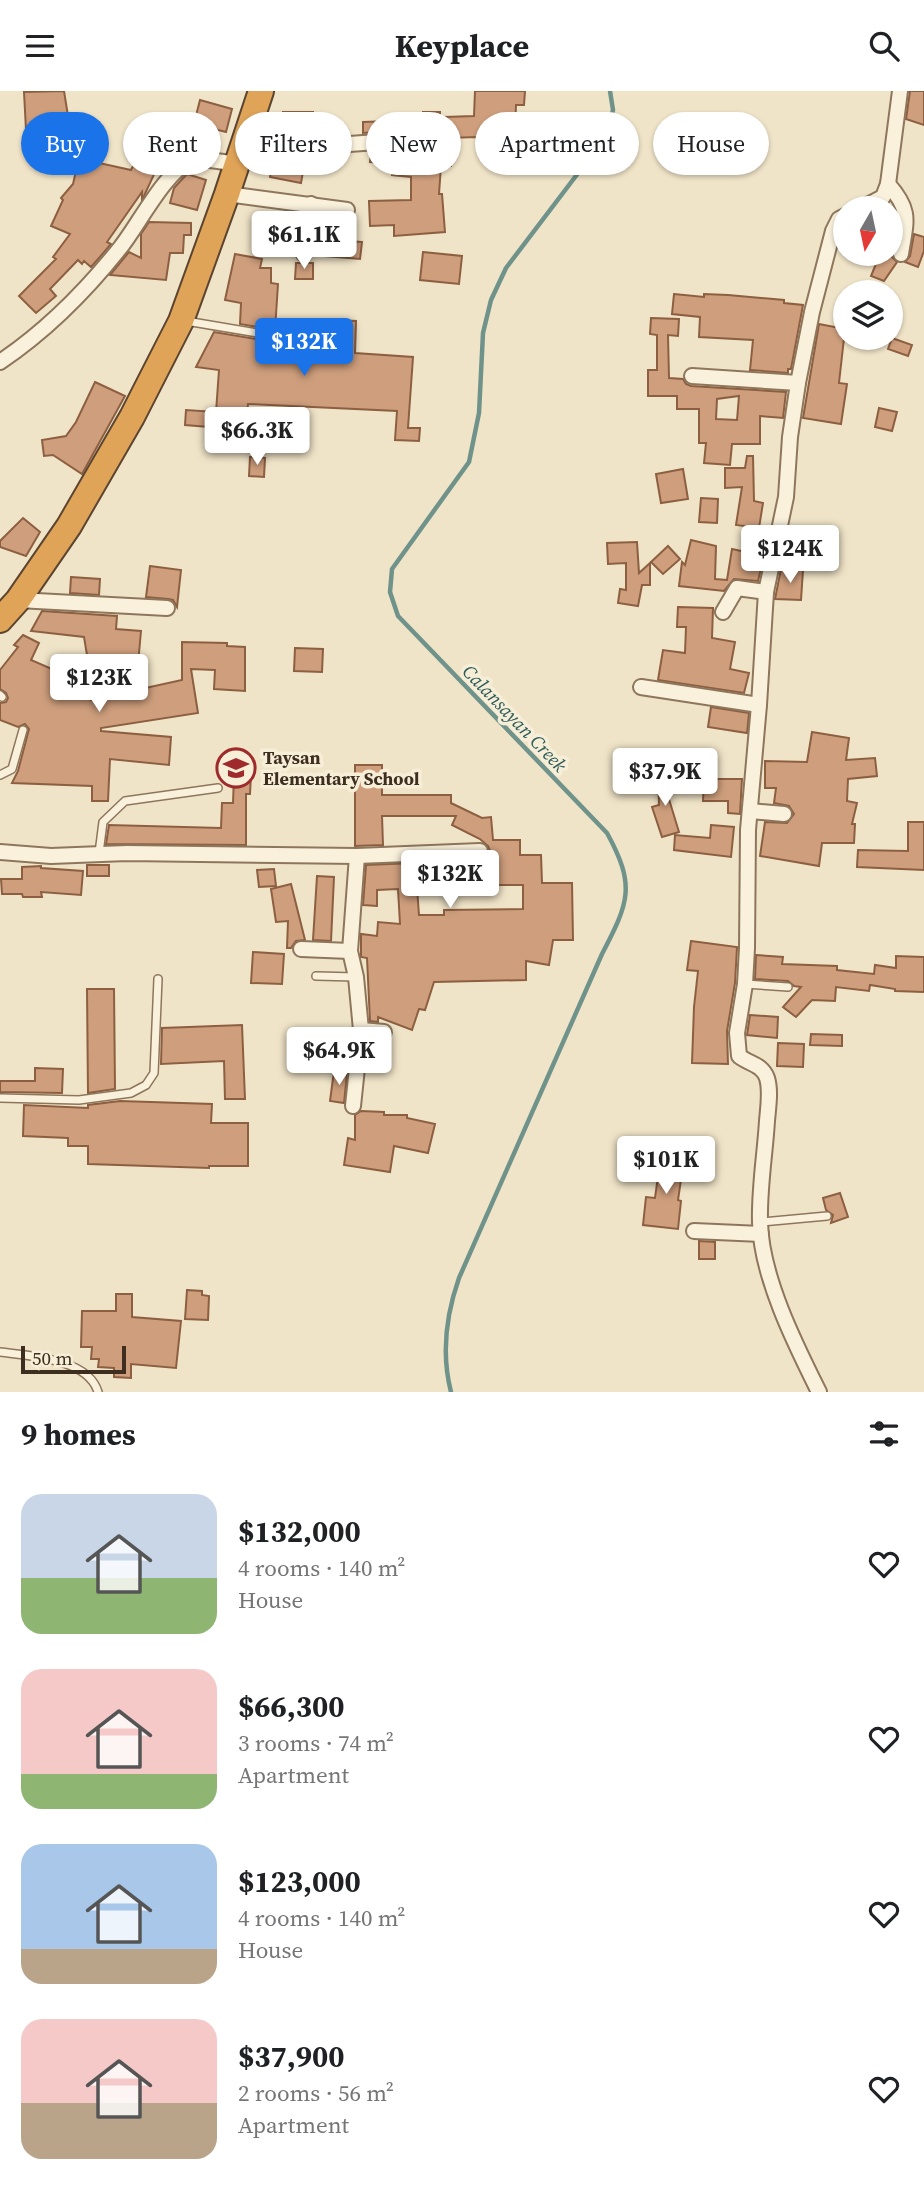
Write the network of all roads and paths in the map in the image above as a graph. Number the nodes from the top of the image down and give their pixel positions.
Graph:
1 (261, 91) edge
2 (900, 91) edge
3 (254, 112) edge
4 (235, 164) edge
5 (235, 170) edge
6 (888, 184) junction
7 (227, 194) junction
8 (883, 196) edge
9 (897, 196) edge
10 (311, 204) junction
11 (903, 204) edge
12 (347, 210) dead end
13 (833, 232) edge
14 (903, 240) edge
15 (303, 254) dead end
16 (181, 321) junction
17 (334, 346) dead end
18 (0, 362) edge
19 (692, 376) dead end
20 (798, 383) junction
21 (766, 591) junction
22 (18, 600) junction
23 (167, 608) dead end
24 (723, 612) dead end
25 (0, 620) edge
26 (641, 687) dead end
27 (759, 705) junction
28 (23, 730) dead end
29 (0, 775) edge
30 (218, 788) dead end
31 (750, 811) junction
32 (783, 814) dead end
33 (480, 851) dead end
34 (0, 852) edge
35 (99, 853) junction
36 (357, 856) junction
37 (301, 949) dead end
38 (350, 951) junction
39 (316, 976) dead end
40 (356, 977) junction
41 (158, 979) dead end
42 (745, 984) junction
43 (788, 987) dead end
44 (361, 1030) junction
45 (384, 1032) dead end
46 (0, 1098) edge
47 (353, 1106) dead end
48 (827, 1216) dead end
49 (761, 1228) junction
50 (694, 1231) dead end
51 (0, 1352) edge
52 (98, 1392) edge
53 (819, 1392) edge

1 - 3 highway
2 - 6 street
4 - 18 street
5 - 7 highway
6 - 8 street
6 - 9 street
7 - 10 street
7 - 16 highway
10 - 12 street
10 - 15 street
11 - 14 street
13 - 20 street
16 - 17 lane
16 - 22 highway
19 - 20 street
20 - 21 street
21 - 24 street
21 - 27 street
22 - 23 street
22 - 25 highway
26 - 27 street
27 - 31 street
28 - 29 lane
30 - 35 lane
31 - 32 street
31 - 42 street
33 - 36 street
34 - 35 street
35 - 36 street
36 - 38 street
37 - 38 street
38 - 40 street
39 - 40 lane
40 - 44 street
41 - 46 lane
42 - 43 lane
42 - 49 street
44 - 45 street
44 - 47 street
48 - 49 lane
49 - 50 street
49 - 53 street
51 - 52 lane

